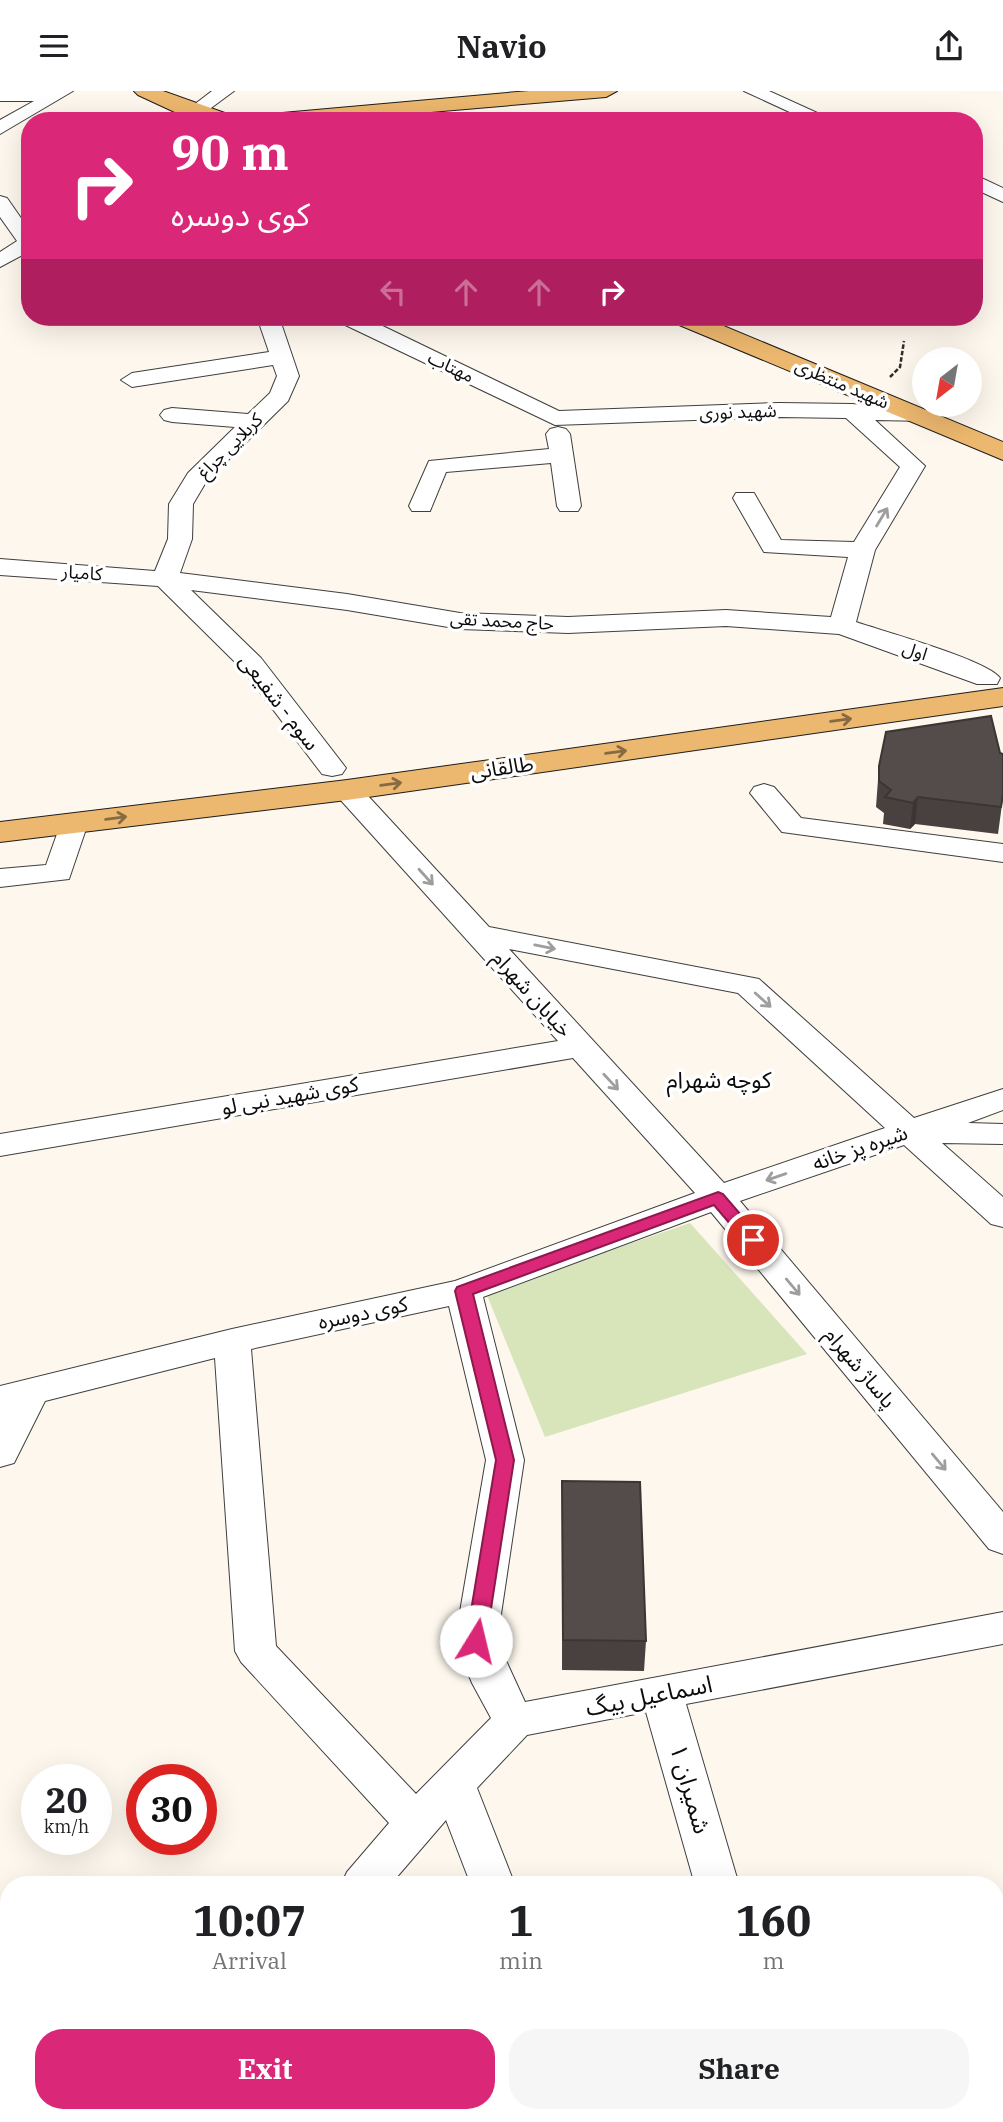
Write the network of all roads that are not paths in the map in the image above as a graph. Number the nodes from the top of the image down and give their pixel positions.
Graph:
1 (145, 91) edge
2 (172, 91) edge
3 (225, 91) edge
4 (448, 91) edge
5 (606, 91) edge
6 (753, 91) edge
7 (60, 93) edge
8 (0, 96) edge
9 (27, 112) edge
10 (206, 112) edge
11 (211, 112) edge
12 (214, 112) edge
13 (224, 112) edge
14 (353, 112) edge
15 (804, 112) edge
16 (21, 116) edge
17 (0, 128) edge
18 (0, 135) edge
19 (20, 140) dead end
20 (1001, 172) edge
21 (983, 189) edge
22 (0, 200) edge
23 (21, 204) edge
24 (21, 232) edge
25 (21, 249) edge
26 (0, 261) edge
27 (271, 326) edge
28 (366, 326) edge
29 (705, 326) edge
30 (742, 326) edge
31 (283, 358) junction
32 (132, 380) dead end
33 (912, 400) edge
34 (912, 402) edge
35 (912, 408) edge
36 (852, 411) junction
37 (172, 415) dead end
38 (944, 417) edge
39 (555, 418) junction
40 (255, 422) junction
41 (958, 424) junction
42 (1003, 435) edge
43 (1003, 452) edge
44 (561, 455) junction
45 (745, 498) dead end
46 (421, 506) dead end
47 (569, 506) dead end
48 (862, 550) junction
49 (0, 567) edge
50 (165, 579) junction
51 (842, 626) junction
52 (998, 684) edge
53 (339, 779) junction
54 (764, 793) dead end
55 (0, 808) edge
56 (73, 823) junction
57 (0, 832) edge
58 (1003, 853) edge
59 (0, 878) edge
60 (478, 934) junction
61 (579, 1047) junction
62 (1003, 1099) edge
63 (908, 1132) junction
64 (1003, 1134) edge
65 (0, 1145) edge
66 (718, 1198) junction
67 (1003, 1216) edge
68 (463, 1291) junction
69 (232, 1341) junction
70 (16, 1396) edge
71 (0, 1453) edge
72 (1003, 1539) edge
73 (1003, 1628) edge
74 (662, 1693) junction
75 (514, 1721) junction
76 (453, 1783) junction
77 (416, 1823) junction
78 (371, 1876) edge
79 (489, 1876) edge
80 (714, 1876) edge

1 - 10 main road
2 - 11 main road
3 - 12 street
4 - 13 main road
5 - 14 main road
6 - 15 street
7 - 8 street
7 - 9 street
16 - 17 street
18 - 19 street
20 - 21 street
22 - 23 street
22 - 24 street
25 - 26 street
27 - 31 street, کربلایی چراغ
28 - 39 street, مهتاب
29 - 34 main road, شهید منتظری
30 - 33 main road, شهید منتظری
31 - 32 street
31 - 40 street, کربلایی چراغ
35 - 36 street, شهید نوری
36 - 39 street, شهید نوری
48 -> 36 street
37 - 40 street
38 - 41 main road, شهید منتظری
39 - 44 street
40 - 50 street, کربلایی چراغ
41 - 42 main road, شهید منتظری
41 - 43 main road, شهید منتظری
44 - 46 street
44 - 47 street
45 - 48 street
48 - 51 street
49 - 50 street, کامیار
50 - 51 street, حاج محمد تقی
50 - 53 street, سوم - شفیعی
51 - 52 street, اول
52 - 53 main road, طالقانی
53 - 55 main road, طالقانی
56 -> 53 main road, طالقانی
53 -> 60 street, خیابان شهرام
54 - 58 street
56 - 57 main road, طالقانی
56 - 59 street
60 - 61 street, خیابان شهرام
60 -> 63 street
61 - 65 street, کوی شهید نبی لو
61 -> 66 street, خیابان شهرام
62 - 63 street, شیره پز خانه
63 - 64 street
63 -> 66 street, شیره پز خانه
63 - 67 street
66 - 68 street, کوی دوسره
66 -> 72 street, پاساژ شهرام
68 - 69 street, کوی دوسره
68 - 75 street
69 - 70 street, کوی دوسره
69 - 77 street
70 - 71 street
73 - 74 street, اسماعیل بیگ
74 - 75 street, اسماعیل بیگ
74 - 80 street, شمیران ۱
75 - 76 street
76 - 77 street
76 - 79 street
77 - 78 street

